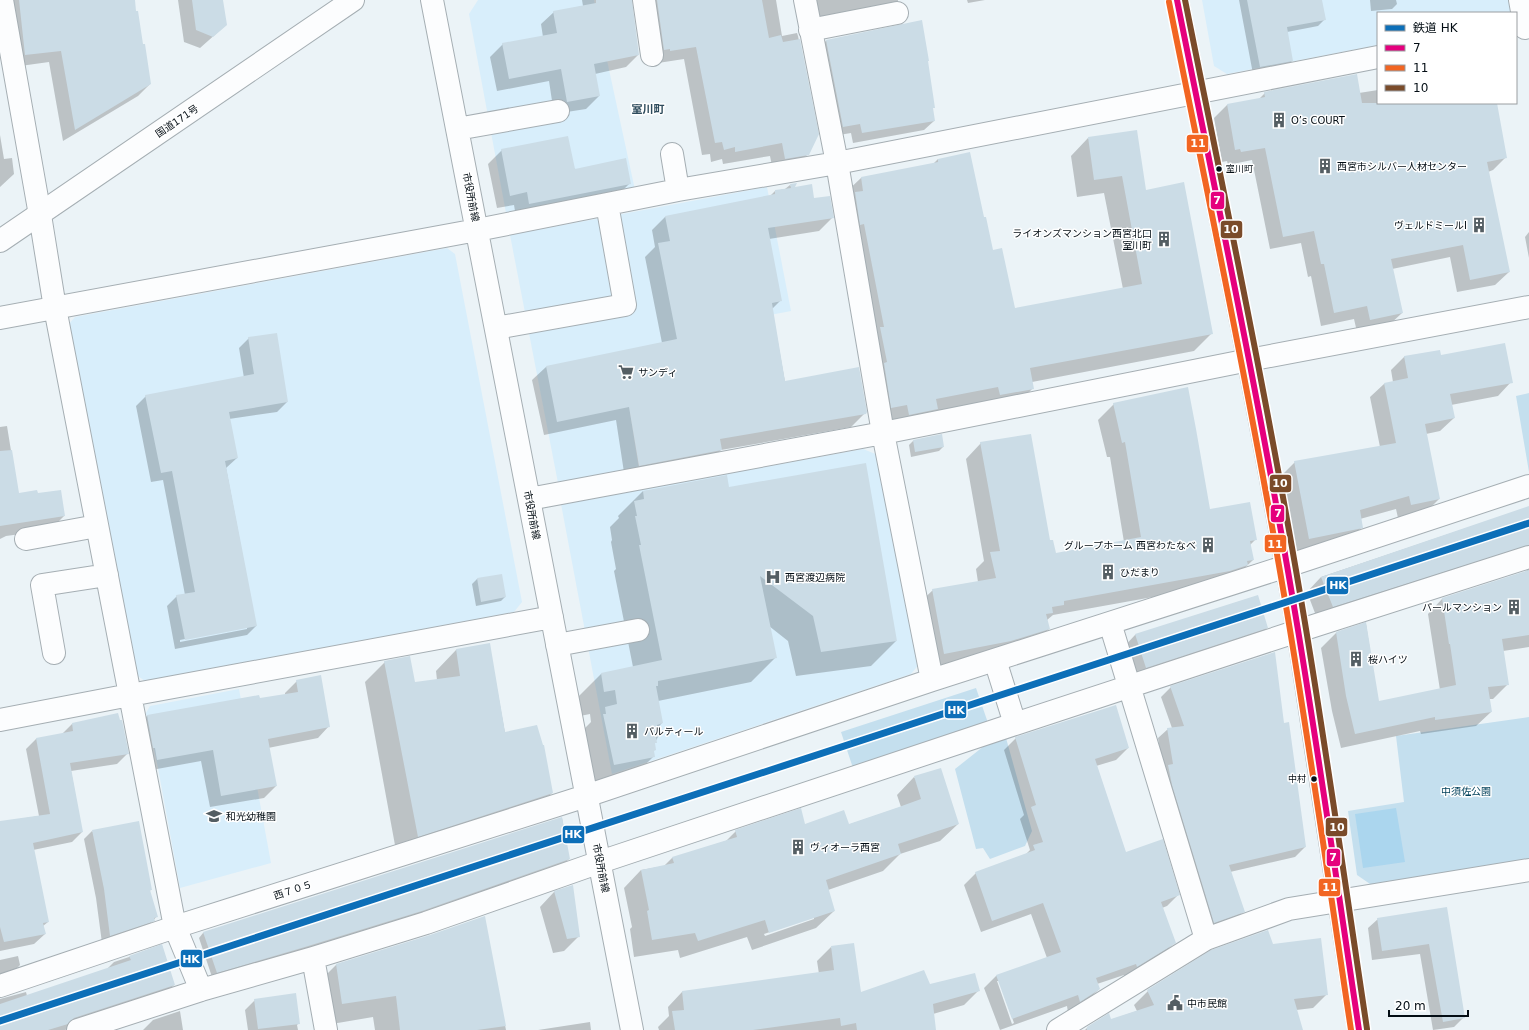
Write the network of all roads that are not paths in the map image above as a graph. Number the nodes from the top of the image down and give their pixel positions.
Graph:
1 (2, 0) edge
2 (353, 0) edge
3 (432, 0) edge
4 (644, 0) edge
5 (805, 0) edge
6 (1177, 0) edge
7 (1520, 0) edge
8 (897, 13) dead end
9 (1523, 28) edge
10 (810, 30) junction
11 (652, 55) dead end
12 (1377, 57) edge
13 (1195, 92) junction
14 (558, 111) dead end
15 (457, 129) junction
16 (672, 154) dead end
17 (837, 163) junction
18 (678, 190) junction
19 (607, 204) junction
20 (40, 215) junction
21 (477, 230) junction
22 (0, 241) edge
23 (1529, 307) edge
24 (55, 308) junction
25 (0, 318) edge
26 (496, 328) junction
27 (1248, 360) junction
28 (883, 433) junction
29 (1529, 486) edge
30 (529, 499) junction
31 (97, 526) junction
32 (26, 539) dead end
33 (1529, 557) edge
34 (1287, 566) junction
35 (107, 575) junction
36 (552, 617) junction
37 (1110, 623) junction
38 (638, 630) dead end
39 (1298, 631) junction
40 (557, 645) junction
41 (54, 653) dead end
42 (995, 660) junction
43 (932, 680) junction
44 (1130, 687) junction
45 (130, 695) junction
46 (0, 720) edge
47 (1015, 724) junction
48 (586, 796) junction
49 (600, 862) junction
50 (1529, 870) edge
51 (1338, 901) junction
52 (175, 927) junction
53 (1206, 939) junction
54 (313, 958) junction
55 (0, 986) edge
56 (201, 990) junction
57 (78, 1030) edge
58 (326, 1030) edge
59 (632, 1030) edge
60 (1058, 1030) edge
61 (1359, 1030) edge

1 - 20 main road
2 - 20 main road, 国道171号
3 - 15 main road, 市役所前線
4 - 11 main road
5 - 10 main road
6 - 13 main road
7 - 9 main road
8 - 10 main road
10 - 17 main road
12 - 13 main road
13 - 17 main road
13 - 27 main road
14 - 15 main road
15 - 21 main road, 市役所前線
16 - 18 main road
17 - 18 main road
17 - 28 main road
18 - 19 main road
19 - 21 main road
19 - 26 main road
20 - 22 main road, 国道171号
20 - 24 main road
21 - 24 main road
21 - 26 main road, 市役所前線
23 - 27 main road
24 - 25 main road
24 - 31 main road
26 - 30 main road, 市役所前線
27 - 28 main road
27 - 34 main road
28 - 30 main road
28 - 43 main road
29 - 34 main road, 西７０５
30 - 36 main road, 市役所前線
31 - 32 main road
31 - 35 main road
33 - 39 main road
34 - 37 main road, 西７０５
34 - 39 main road
35 - 41 main road
35 - 45 main road
36 - 40 main road, 市役所前線
36 - 45 main road
37 - 42 main road, 西７０５
37 - 44 main road
38 - 40 main road
39 - 44 main road
39 - 51 main road
40 - 48 main road, 市役所前線
42 - 43 main road, 西７０５
42 - 47 main road
43 - 48 main road, 西７０５
44 - 47 main road
44 - 53 main road
45 - 46 main road
45 - 52 main road
47 - 49 main road
48 - 49 main road, 市役所前線
48 - 52 main road, 西７０５
49 - 54 main road
49 - 59 main road, 市役所前線
50 - 51 main road
51 - 53 main road
51 - 61 main road
52 - 55 main road, 西７０５
52 - 56 main road
53 - 60 main road
54 - 56 main road
54 - 58 main road
56 - 57 main road

